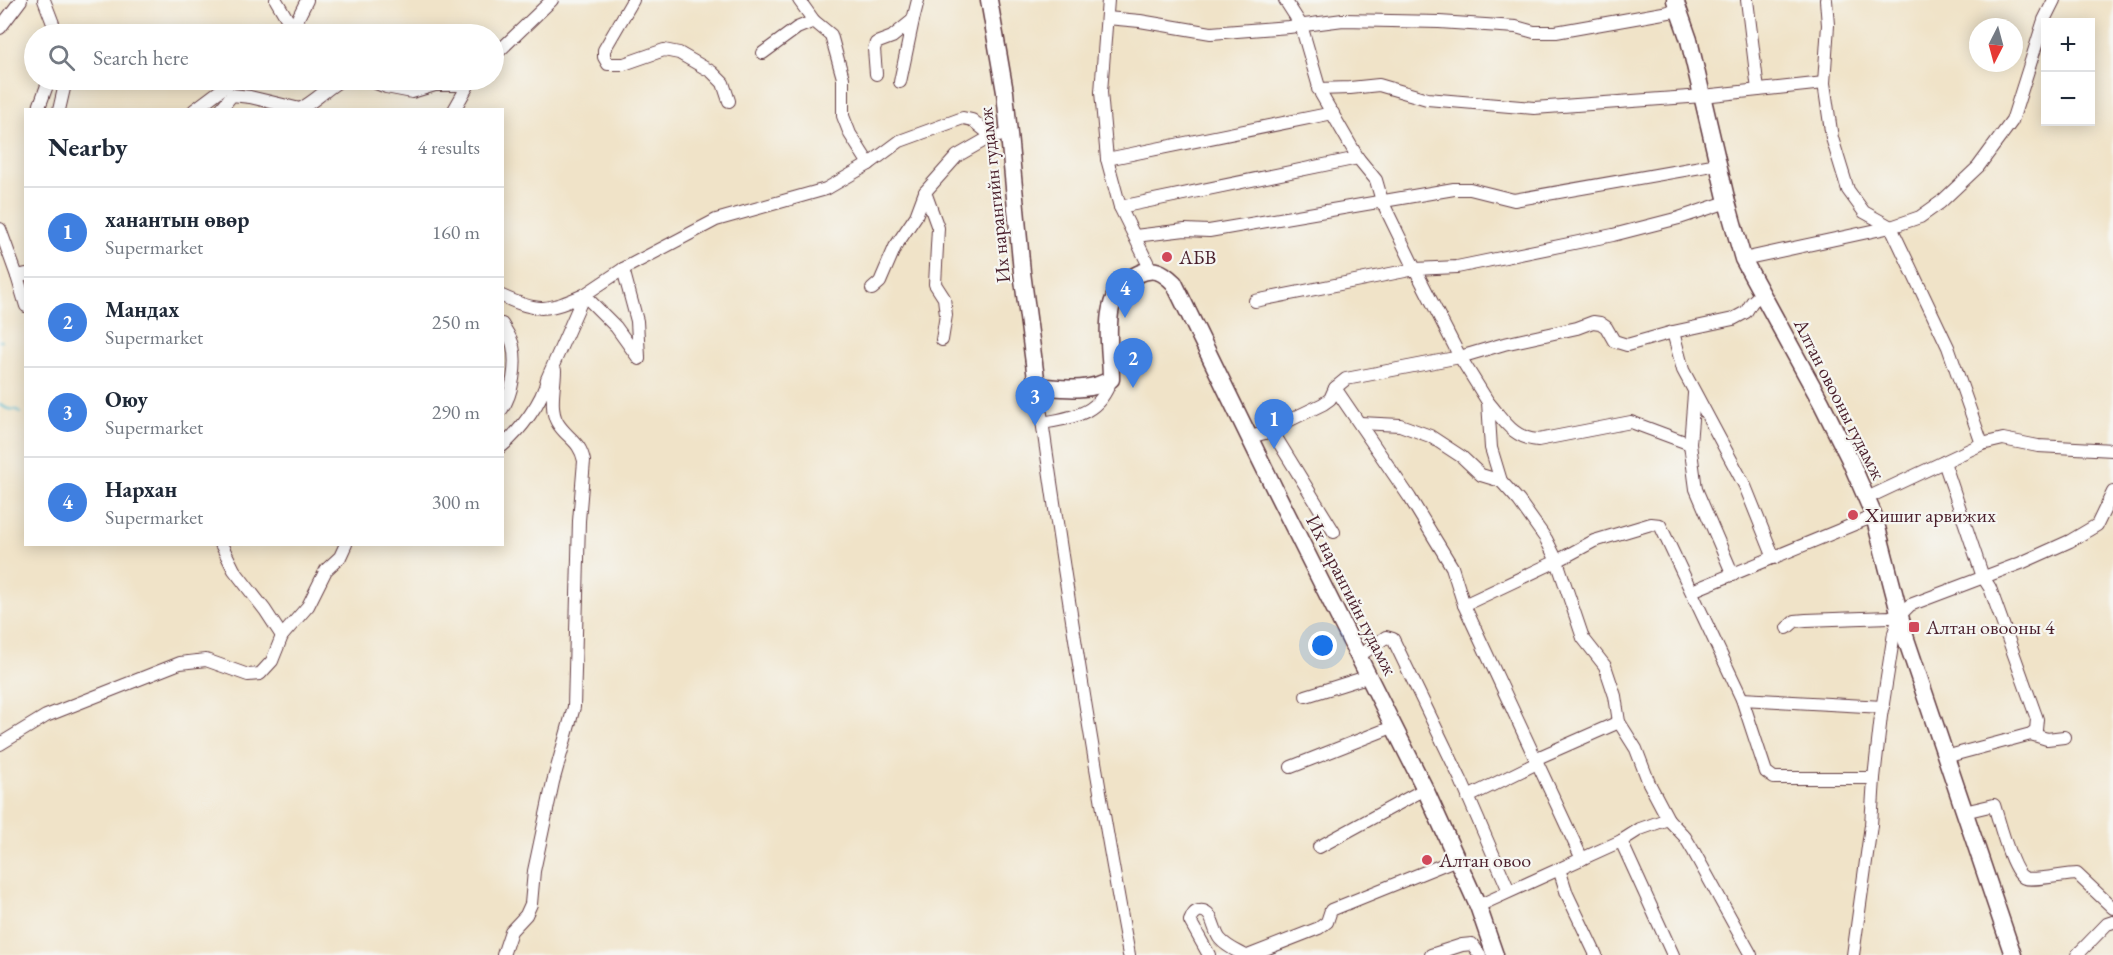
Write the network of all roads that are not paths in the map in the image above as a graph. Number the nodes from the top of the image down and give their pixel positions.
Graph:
1 (21, 0) edge
2 (44, 0) edge
3 (276, 0) edge
4 (307, 0) edge
5 (552, 0) edge
6 (633, 0) edge
7 (799, 0) edge
8 (918, 0) edge
9 (989, 0) edge
10 (1107, 0) edge
11 (1285, 0) edge
12 (1747, 0) edge
13 (1826, 0) edge
14 (2054, 0) edge
15 (1678, 5) edge
16 (1107, 18) junction
17 (913, 20) junction
18 (814, 21) junction
19 (53, 24) edge
20 (288, 24) edge
21 (296, 24) edge
22 (1301, 25) junction
23 (0, 28) edge
24 (504, 46) edge
25 (763, 53) dead end
26 (876, 74) dead end
27 (900, 82) dead end
28 (1824, 83) junction
29 (1318, 89) junction
30 (45, 90) edge
31 (64, 90) edge
32 (221, 90) edge
33 (326, 90) edge
34 (402, 90) edge
35 (419, 90) edge
36 (465, 90) edge
37 (1758, 90) junction
38 (1703, 96) junction
39 (729, 101) dead end
40 (199, 107) edge
41 (39, 108) edge
42 (59, 108) edge
43 (222, 108) edge
44 (296, 108) edge
45 (302, 108) edge
46 (455, 108) edge
47 (1333, 113) junction
48 (992, 135) junction
49 (1011, 138) junction
50 (1358, 158) junction
51 (1107, 159) junction
52 (869, 164) junction
53 (1718, 164) junction
54 (925, 192) junction
55 (1382, 201) junction
56 (1727, 202) junction
57 (1120, 207) junction
58 (1891, 227) junction
59 (0, 229) edge
60 (1135, 236) junction
61 (1743, 259) junction
62 (622, 269) junction
63 (1415, 269) junction
64 (1151, 270) junction
65 (21, 275) edge
66 (872, 289) dead end
67 (24, 294) edge
68 (1761, 294) junction
69 (584, 295) junction
70 (504, 298) edge
71 (1255, 301) dead end
72 (504, 328) edge
73 (1673, 332) junction
74 (942, 340) dead end
75 (1460, 357) junction
76 (555, 365) junction
77 (1111, 379) junction
78 (1037, 386) junction
79 (1335, 388) junction
80 (1694, 394) junction
81 (1488, 402) junction
82 (504, 404) edge
83 (1042, 423) junction
84 (1360, 423) junction
85 (1272, 431) junction
86 (1250, 437) junction
87 (504, 444) edge
88 (1690, 444) junction
89 (1982, 444) junction
90 (2113, 450) edge
91 (1944, 462) junction
92 (1502, 481) junction
93 (2113, 492) edge
94 (1867, 498) junction
95 (1874, 516) junction
96 (1334, 532) dead end
97 (222, 546) edge
98 (345, 546) edge
99 (1774, 558) junction
100 (1557, 561) junction
101 (1733, 575) junction
102 (1983, 578) junction
103 (1692, 591) junction
104 (1464, 605) junction
105 (1900, 615) junction
106 (1787, 628) dead end
107 (282, 636) junction
108 (1359, 656) junction
109 (1370, 676) junction
110 (1306, 696) dead end
111 (1742, 699) junction
112 (1883, 707) junction
113 (1619, 722) junction
114 (1395, 726) junction
115 (2031, 734) junction
116 (2064, 737) dead end
117 (0, 744) edge
118 (1945, 757) junction
119 (1536, 761) junction
120 (1292, 767) dead end
121 (1874, 778) junction
122 (1425, 789) junction
123 (1468, 797) junction
124 (1964, 812) junction
125 (1668, 819) junction
126 (1621, 841) junction
127 (1319, 847) dead end
128 (1457, 859) junction
129 (1582, 859) junction
130 (1559, 869) junction
131 (1509, 891) junction
132 (1478, 906) junction
133 (2113, 908) edge
134 (2113, 922) edge
135 (503, 955) edge
136 (1129, 955) edge
137 (1209, 955) edge
138 (1244, 955) edge
139 (1250, 955) edge
140 (1431, 955) edge
141 (1480, 955) edge
142 (1495, 955) edge
143 (1596, 955) edge
144 (1673, 955) edge
145 (1751, 955) edge
146 (1853, 955) edge
147 (2013, 955) edge
148 (2078, 955) edge

1 - 23 street
2 - 19 street
3 - 20 street
4 - 21 street
5 - 24 street
6 - 39 street
7 - 18 street
8 - 17 street
9 - 49 main road, Их нарангийн гудамж
10 - 16 street
11 - 22 street
12 - 37 street
13 - 28 street
14 - 58 street
15 - 22 street
15 - 38 main road, Алтан овооны гудамж
16 - 22 street
16 - 51 street
17 - 26 street
17 - 27 street
18 - 25 street
18 - 52 street
22 - 29 street
28 - 37 street
28 - 58 street
29 - 38 street
29 - 47 street
30 - 41 street
31 - 42 street
32 - 40 street
33 - 45 street
34 - 35 street
36 - 46 street
37 - 38 street
38 - 53 main road, Алтан овооны гудамж
43 - 44 street
47 - 50 street
47 - 51 street
48 - 49 street
48 - 52 street
48 - 54 street
49 - 78 main road, Их нарангийн гудамж
50 - 55 street
50 - 57 street
51 - 57 street
52 - 62 street
53 - 55 street
53 - 56 main road, Алтан овооны гудамж
54 - 66 street
54 - 74 street
55 - 60 street
55 - 63 street
56 - 61 main road, Алтан овооны гудамж
56 - 63 street
57 - 60 street
58 - 61 street
58 - 89 street
59 - 65 street
60 - 64 street
61 - 68 main road, Алтан овооны гудамж
62 - 69 street
62 - 69 street
63 - 71 street
63 - 75 street
64 - 77 main road
64 - 86 main road, Их нарангийн гудамж
65 - 67 street
68 - 73 street
68 - 94 main road, Алтан овооны гудамж
69 - 70 street
69 - 76 street
72 - 82 street
73 - 75 street
73 - 80 street
75 - 79 street
75 - 81 street
76 - 87 street
76 - 135 street
77 - 78 main road
77 - 83 street
78 - 83 street
79 - 84 street
79 - 85 street
80 - 88 street
80 - 99 street
81 - 88 street
81 - 92 street
83 - 136 street
84 - 92 street
84 - 104 street
85 - 86 street
85 - 96 street
86 - 108 main road, Их нарангийн гудамж
88 - 101 street
89 - 90 street
89 - 91 street
91 - 94 street
91 - 102 street
92 - 100 street
93 - 102 street
94 - 95 main road, Алтан овооны гудамж
95 - 99 street
95 - 105 main road, Алтан овооны гудамж
97 - 107 street
98 - 107 street
99 - 101 street
100 - 103 street
100 - 104 street
100 - 113 street
101 - 103 street
102 - 105 street
102 - 115 street
103 - 111 street
104 - 119 street
105 - 106 street
105 - 112 street
105 - 118 main road, Алтан овооны гудамж
107 - 117 street
108 - 109 main road, Их нарангийн гудамж
108 - 123 street
109 - 110 street
109 - 114 main road, Их нарангийн гудамж
111 - 112 street
111 - 121 street
112 - 121 street
113 - 119 street
113 - 125 street
114 - 120 street
114 - 122 main road, Их нарангийн гудамж
115 - 116 street
115 - 118 street
118 - 124 main road, Алтан овооны гудамж
119 - 123 street
119 - 129 street
121 - 146 street
122 - 127 street
122 - 128 main road, Их нарангийн гудамж
123 - 131 street
124 - 133 street
124 - 147 main road, Алтан овооны гудамж
125 - 126 street
125 - 145 street
126 - 129 street
126 - 144 street
128 - 132 main road, Их нарангийн гудамж
128 - 139 street
129 - 130 street
130 - 131 street
130 - 143 street
131 - 132 street
132 - 142 main road, Их нарангийн гудамж
134 - 148 street
137 - 138 street
140 - 141 street

